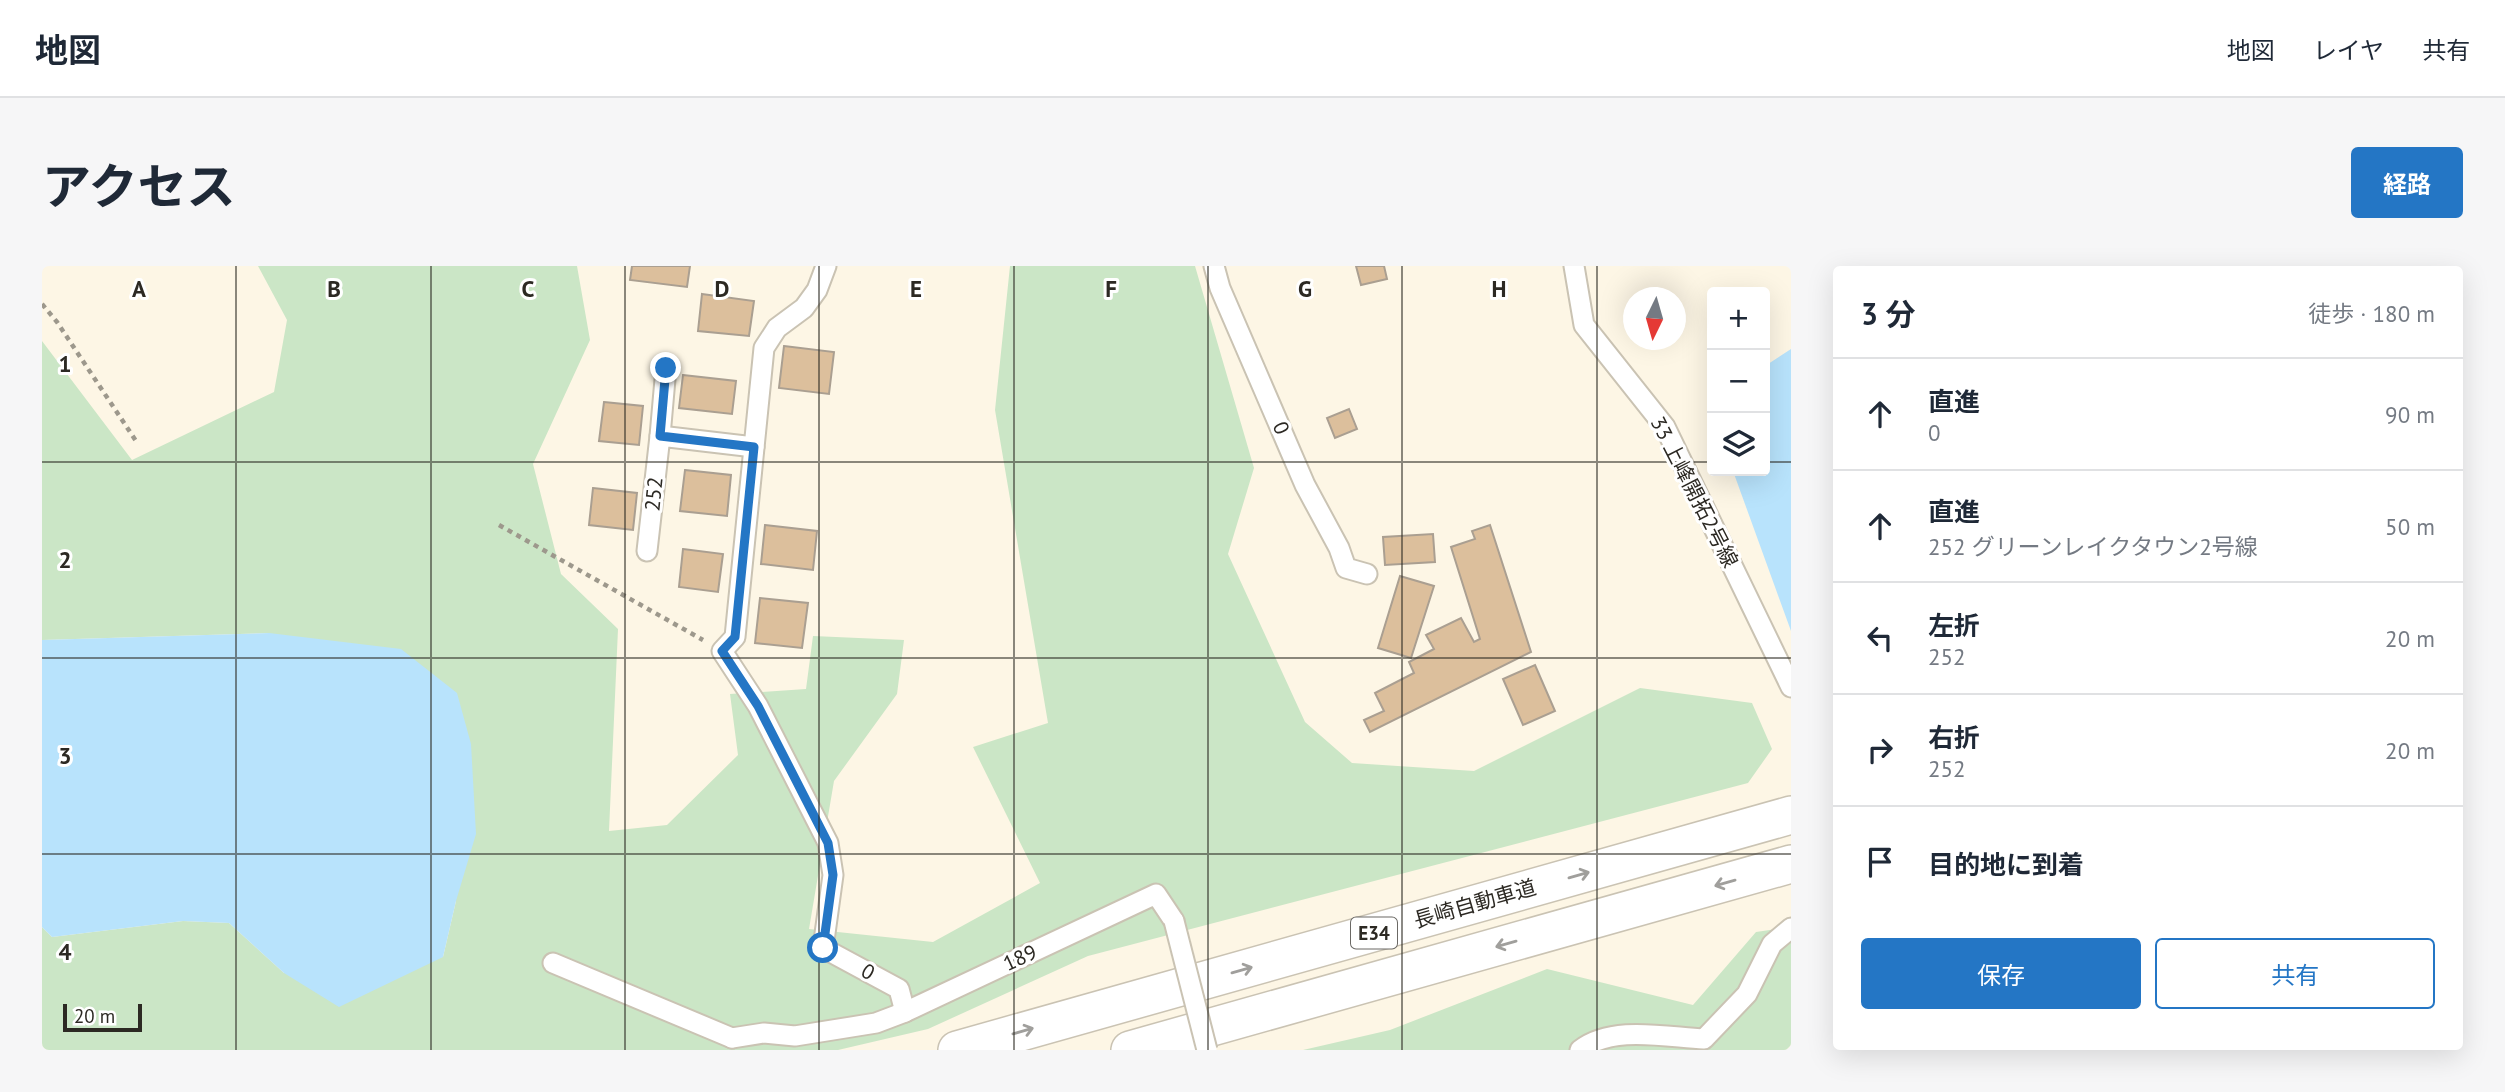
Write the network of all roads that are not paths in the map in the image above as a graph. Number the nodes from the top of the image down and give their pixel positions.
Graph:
1 (826, 266) edge
2 (1214, 266) edge
3 (1574, 266) edge
4 (666, 368) dead end
5 (660, 436) junction
6 (754, 447) junction
7 (647, 551) dead end
8 (1367, 574) dead end
9 (1791, 687) edge
10 (1791, 815) edge
11 (1791, 864) edge
12 (1791, 928) edge
13 (553, 963) dead end
14 (905, 1012) junction
15 (735, 1044) edge
16 (957, 1050) edge
17 (1130, 1050) edge
18 (1207, 1050) edge
19 (1580, 1050) edge

1 - 6 street
2 - 8 street, 0
3 - 9 street, 33 上峰開拓2号線
4 - 5 street, 252
5 - 6 street
5 - 7 street, 252
6 - 14 street, 0
16 -> 10 highway, 長崎自動車道 / E34
11 -> 17 highway, E34
12 - 19 street
13 - 15 street
14 - 15 street, 189
14 - 18 street, 189, bridge

